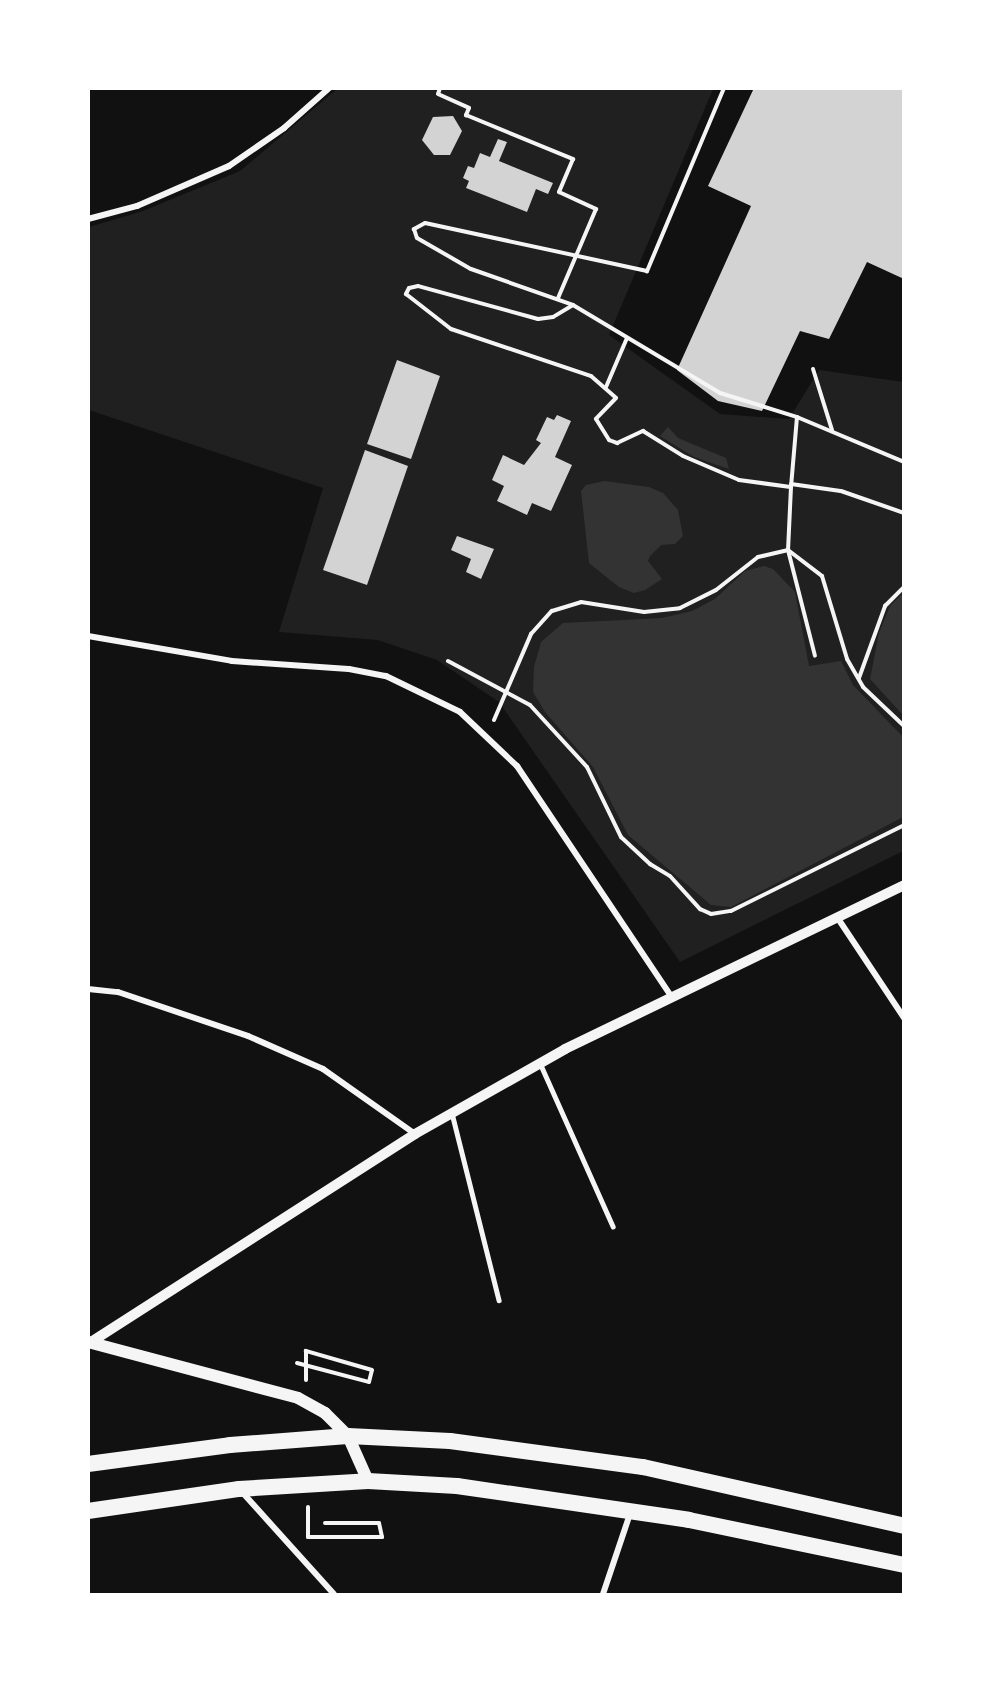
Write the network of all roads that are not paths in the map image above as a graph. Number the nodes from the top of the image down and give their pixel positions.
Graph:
1 (329, 88) edge
2 (88, 219) edge
3 (88, 636) edge
4 (903, 885) edge
5 (837, 916) junction
6 (88, 989) edge
7 (671, 996) junction
8 (903, 1018) edge
9 (540, 1063) junction
10 (452, 1113) junction
11 (415, 1134) junction
12 (613, 1226) dead end
13 (499, 1300) dead end
14 (90, 1342) edge
15 (348, 1436) junction
16 (88, 1464) edge
17 (368, 1481) junction
18 (239, 1489) junction
19 (88, 1511) edge
20 (632, 1511) junction
21 (903, 1526) edge
22 (903, 1565) edge
23 (334, 1594) edge
24 (603, 1594) edge

1 - 2 street
3 - 7 street
4 - 5 street
5 - 7 street
5 - 8 street
6 - 11 street
7 - 9 street
9 - 10 street
9 - 12 lane
10 - 11 street
10 - 13 lane
11 - 14 street
14 - 15 main road
15 - 16 highway
15 - 17 main road
15 - 21 highway
17 - 18 highway
17 - 20 highway
18 - 19 highway
18 - 23 street
20 - 22 highway
20 - 24 street

